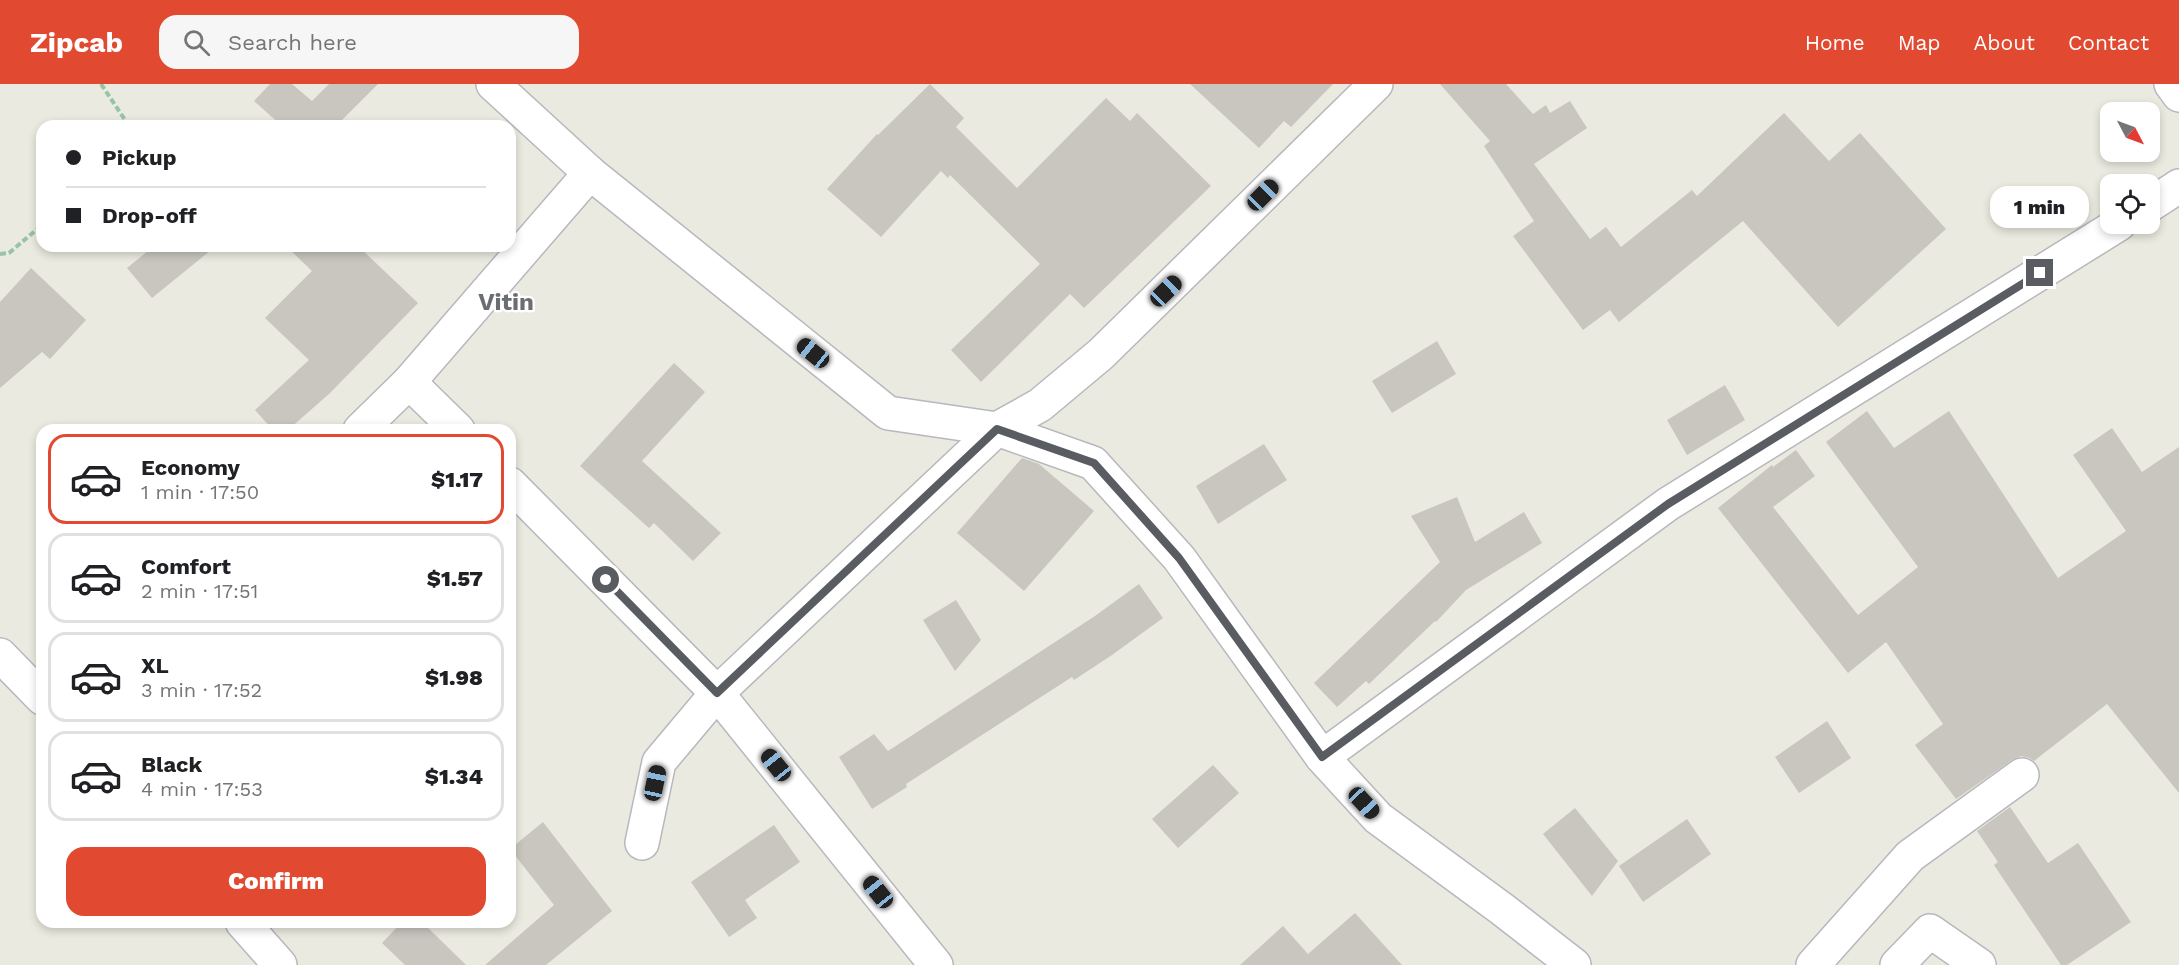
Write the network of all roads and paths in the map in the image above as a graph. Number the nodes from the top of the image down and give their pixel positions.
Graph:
1 (101, 84) edge
2 (493, 84) edge
3 (1376, 84) edge
4 (2171, 84) edge
5 (2179, 95) edge
6 (125, 120) edge
7 (590, 173) junction
8 (2179, 186) edge
9 (2160, 198) edge
10 (36, 230) edge
11 (2103, 234) edge
12 (0, 254) edge
13 (409, 382) junction
14 (366, 424) edge
15 (452, 424) edge
16 (997, 429) junction
17 (516, 489) edge
18 (0, 655) edge
19 (36, 692) edge
20 (717, 693) junction
21 (1322, 757) junction
22 (2022, 775) dead end
23 (642, 843) dead end
24 (247, 928) edge
25 (280, 965) edge
26 (936, 965) edge
27 (1574, 965) edge
28 (1813, 965) edge
29 (1897, 965) edge
30 (1979, 965) edge

1 - 6 path
2 - 7 street
3 - 16 street
4 - 5 street
7 - 13 street
7 - 16 street
8 - 9 street
10 - 12 path
11 - 21 street
13 - 14 street
13 - 15 street
16 - 20 street
16 - 21 street
17 - 20 street
18 - 19 street
20 - 23 street
20 - 26 street
21 - 27 street
22 - 28 street
24 - 25 street
29 - 30 street

